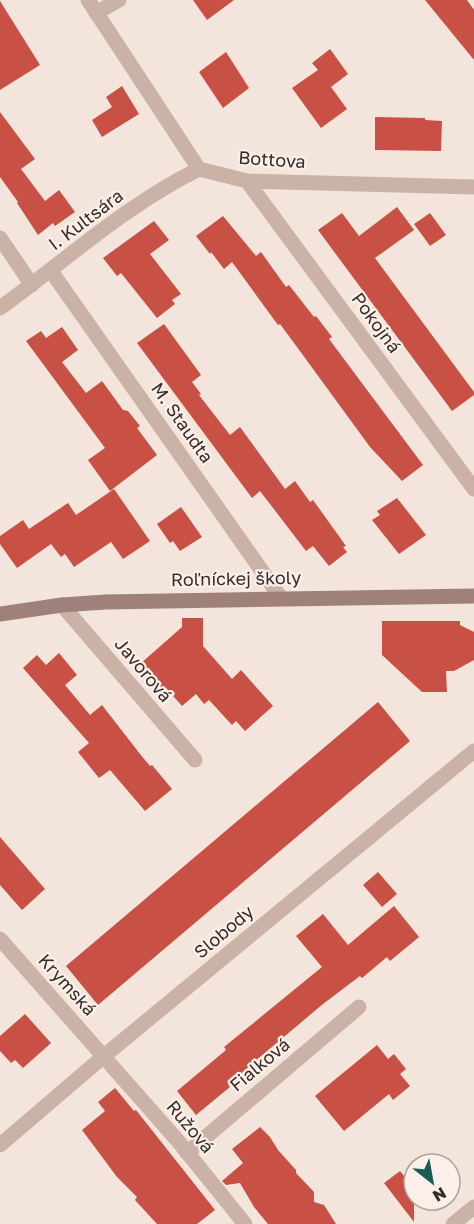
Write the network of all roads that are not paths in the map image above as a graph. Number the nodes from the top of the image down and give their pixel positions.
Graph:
1 (119, 0) edge
2 (92, 6) edge
3 (199, 170) junction
4 (248, 181) junction
5 (474, 187) edge
6 (0, 238) edge
7 (51, 271) junction
8 (32, 285) junction
9 (0, 308) edge
10 (474, 489) edge
11 (474, 596) edge
12 (281, 598) junction
13 (62, 605) junction
14 (0, 615) edge
15 (474, 751) edge
16 (195, 760) dead end
17 (0, 939) edge
18 (359, 1007) dead end
19 (104, 1056) junction
20 (0, 1145) edge
21 (187, 1152) junction
22 (474, 1208) edge
23 (245, 1224) edge
24 (453, 1224) edge

1 - 2 street
2 - 3 street
3 - 4 street, Bottova
3 - 7 street, I. Kultsára
4 - 5 street, Bottova
4 - 10 street, Pokojná
6 - 8 street
7 - 8 street, I. Kultsára
7 - 12 street, M. Staudta
8 - 9 street, I. Kultsára
11 - 12 main road, Roľníckej školy
12 - 13 main road, Roľníckej školy
13 - 14 main road, Roľníckej školy
13 - 16 street, Javorová
15 - 19 street, Slobody
17 - 19 street, Krymská
18 - 21 street, Fialková
19 - 20 street, Slobody
19 - 21 street, Ružová
21 - 23 street, Ružová
22 - 24 street

